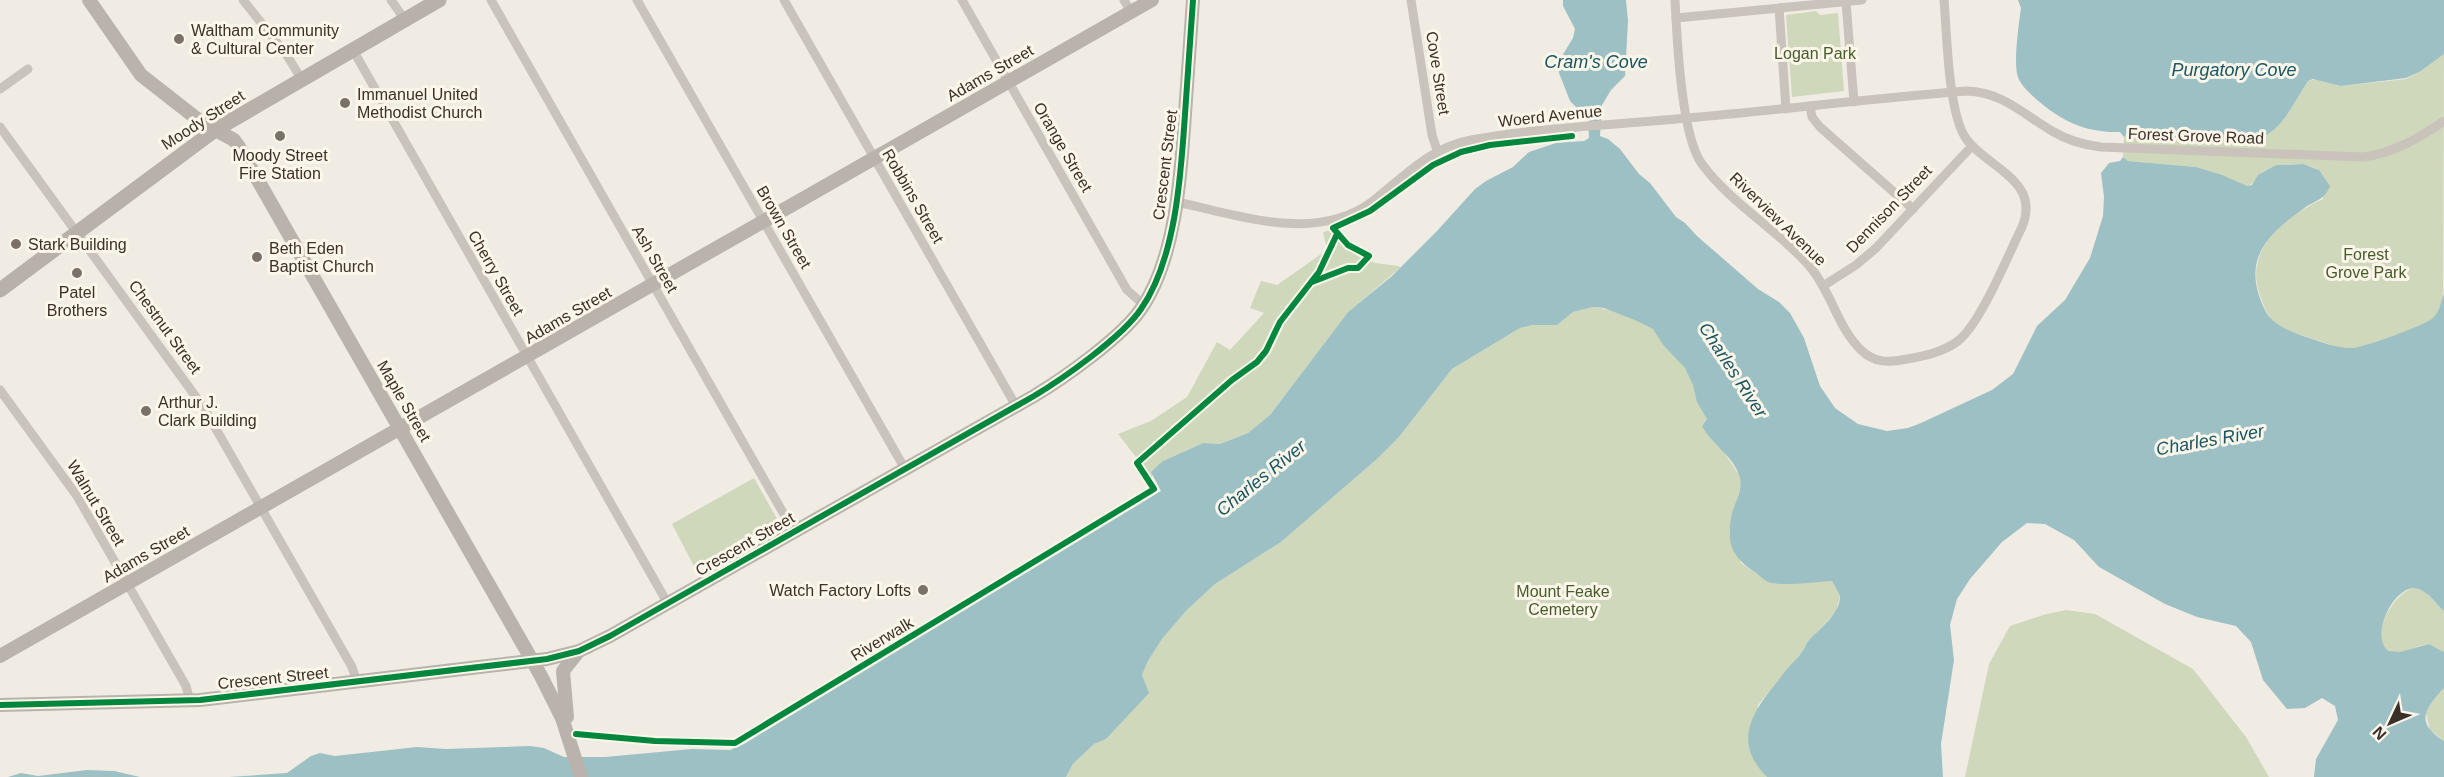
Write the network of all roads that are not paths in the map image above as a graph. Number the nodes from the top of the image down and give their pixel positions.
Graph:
1 (89, 0) edge
2 (243, 0) edge
3 (391, 0) edge
4 (439, 0) edge
5 (491, 0) edge
6 (637, 0) edge
7 (784, 0) edge
8 (962, 0) edge
9 (1152, 0) edge
10 (1193, 0) edge
11 (1411, 0) edge
12 (1675, 0) edge
13 (1862, 0) edge
14 (1944, 0) edge
15 (1846, 2) junction
16 (1811, 3) edge
17 (1127, 6) edge
18 (1779, 8) junction
19 (1676, 18) junction
20 (405, 20) junction
21 (353, 50) junction
22 (27, 69) dead end
23 (302, 80) junction
24 (1009, 82) junction
25 (0, 90) edge
26 (1953, 93) junction
27 (1854, 102) junction
28 (1810, 106) junction
29 (1786, 109) junction
30 (1686, 118) junction
31 (2444, 121) edge
32 (0, 127) edge
33 (215, 130) junction
34 (1972, 146) junction
35 (1437, 150) junction
36 (874, 158) junction
37 (1177, 202) junction
38 (1913, 209) junction
39 (764, 222) junction
40 (77, 232) junction
41 (653, 285) junction
42 (1823, 286) junction
43 (0, 290) edge
44 (1144, 305) junction
45 (527, 357) junction
46 (0, 390) edge
47 (1016, 406) junction
48 (400, 428) junction
49 (905, 469) junction
50 (262, 507) junction
51 (794, 532) junction
52 (127, 583) junction
53 (668, 604) junction
54 (579, 651) junction
55 (0, 656) edge
56 (533, 660) junction
57 (357, 682) junction
58 (190, 700) junction
59 (1, 704) edge
60 (569, 740) junction
61 (581, 777) edge

1 - 33 street, Maple Street
2 - 23 street
3 - 20 street
4 - 20 main road, Moody Street
5 - 41 street, Ash Street
6 - 39 street, Brown Street
7 - 36 street, Robbins Street
8 - 24 street, Orange Street
9 - 17 street, Adams Street
10 - 37 street, Crescent Street
11 - 35 street, Cove Street
12 - 19 street, Riverview Avenue
13 - 15 street
14 - 26 street, Riverview Avenue
15 - 16 street
15 - 27 street
16 - 18 street
17 - 24 street, Adams Street
18 - 19 street
18 - 29 street
19 - 30 street, Riverview Avenue
20 - 21 main road, Moody Street
21 - 23 main road, Moody Street
21 - 45 street, Cherry Street
22 - 25 street
23 - 33 main road, Moody Street
24 - 36 street, Adams Street
24 - 44 street, Orange Street
26 - 27 street, Woerd Avenue
26 - 31 street, Forest Grove Road
26 - 34 street, Riverview Avenue
27 - 28 street, Woerd Avenue
28 - 29 street, Woerd Avenue
28 - 38 street
29 - 30 street, Woerd Avenue
30 - 35 street, Woerd Avenue
30 - 42 street, Riverview Avenue
32 - 40 street, Chestnut Street
33 - 40 main road, Moody Street
33 - 48 street, Maple Street
34 - 38 street, Dennison Street
34 - 42 street, Riverview Avenue
35 - 37 street, Woerd Avenue
36 - 39 street, Adams Street
36 - 47 street, Robbins Street
37 - 44 street, Crescent Street
38 - 42 street, Dennison Street
39 - 41 street, Adams Street
39 - 49 street, Brown Street
40 - 43 main road, Moody Street
40 - 50 street, Chestnut Street
41 - 45 street, Adams Street
41 - 51 street, Ash Street
44 - 47 street, Crescent Street
45 - 48 street, Adams Street
45 - 53 street, Cherry Street
46 - 52 street, Walnut Street
47 - 49 street, Crescent Street
48 - 50 street, Adams Street
48 - 56 street, Maple Street
49 - 51 street, Crescent Street
50 - 52 street, Adams Street
50 - 57 street, Chestnut Street
51 - 53 street, Crescent Street
52 - 55 street, Adams Street
52 - 58 street, Walnut Street
53 - 54 street, Crescent Street
54 - 56 street, Crescent Street
54 - 60 street
56 - 57 street, Crescent Street
56 - 60 street, Maple Street
57 - 58 street, Crescent Street
58 - 59 street, Crescent Street
60 - 61 street

